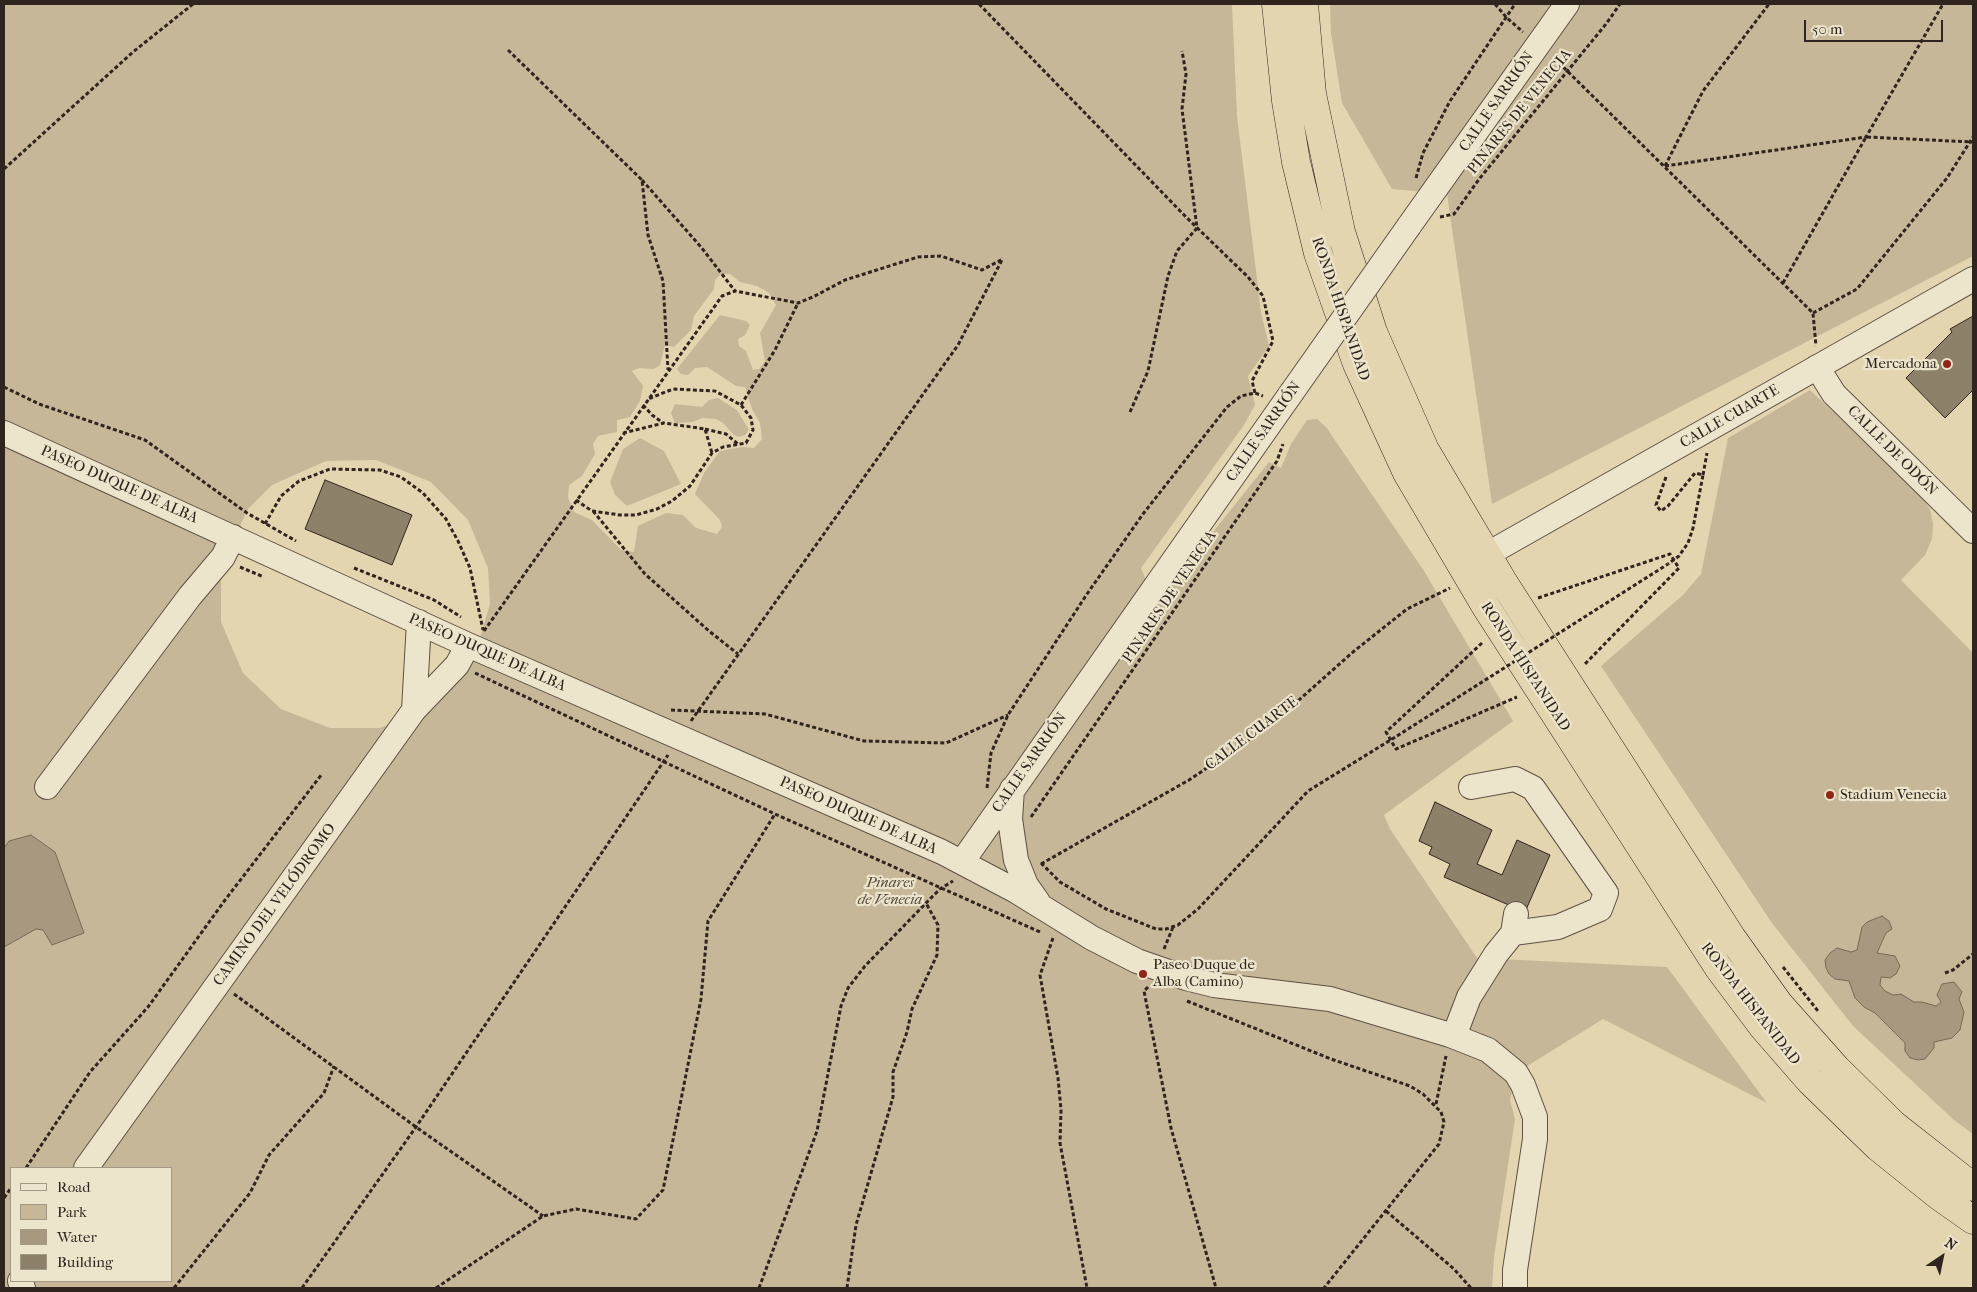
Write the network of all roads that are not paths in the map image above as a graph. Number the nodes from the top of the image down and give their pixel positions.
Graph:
1 (1276, 4) edge
2 (1304, 4) edge
3 (1567, 4) edge
4 (1973, 279) edge
5 (1817, 367) junction
6 (4, 433) edge
7 (1973, 531) edge
8 (237, 547) junction
9 (1486, 555) junction
10 (1459, 582) junction
11 (419, 622) junction
12 (471, 642) junction
13 (414, 710) junction
14 (47, 787) dead end
15 (1013, 787) junction
16 (1471, 787) dead end
17 (968, 865) junction
18 (1046, 911) junction
19 (1452, 1036) junction
20 (87, 1167) edge
21 (1973, 1187) edge
22 (1973, 1220) edge
23 (1515, 1288) edge

1 - 10 highway, RONDA HISPANIDAD
2 - 9 highway, RONDA HISPANIDAD
3 - 15 street, CALLE SARRIÓN, bridge
4 - 5 street, CALLE CUARTE
5 - 7 street, CALLE DE ODÓN
5 - 9 street, CALLE CUARTE
6 - 8 street, PASEO DUQUE DE ALBA
8 - 11 street, PASEO DUQUE DE ALBA
8 - 14 street
9 - 10 highway
9 - 21 highway, RONDA HISPANIDAD
10 - 22 highway, RONDA HISPANIDAD
11 - 12 street, PASEO DUQUE DE ALBA
11 - 13 street
12 - 13 street, CAMINO DEL VELÓDROMO
12 - 17 street, PASEO DUQUE DE ALBA
13 - 20 street, CAMINO DEL VELÓDROMO
15 - 17 street, CALLE SARRIÓN
15 - 18 street
16 - 19 street
17 - 18 street, PASEO DUQUE DE ALBA
18 - 19 street, PASEO DUQUE DE ALBA
19 - 23 street, PASEO DUQUE DE ALBA

